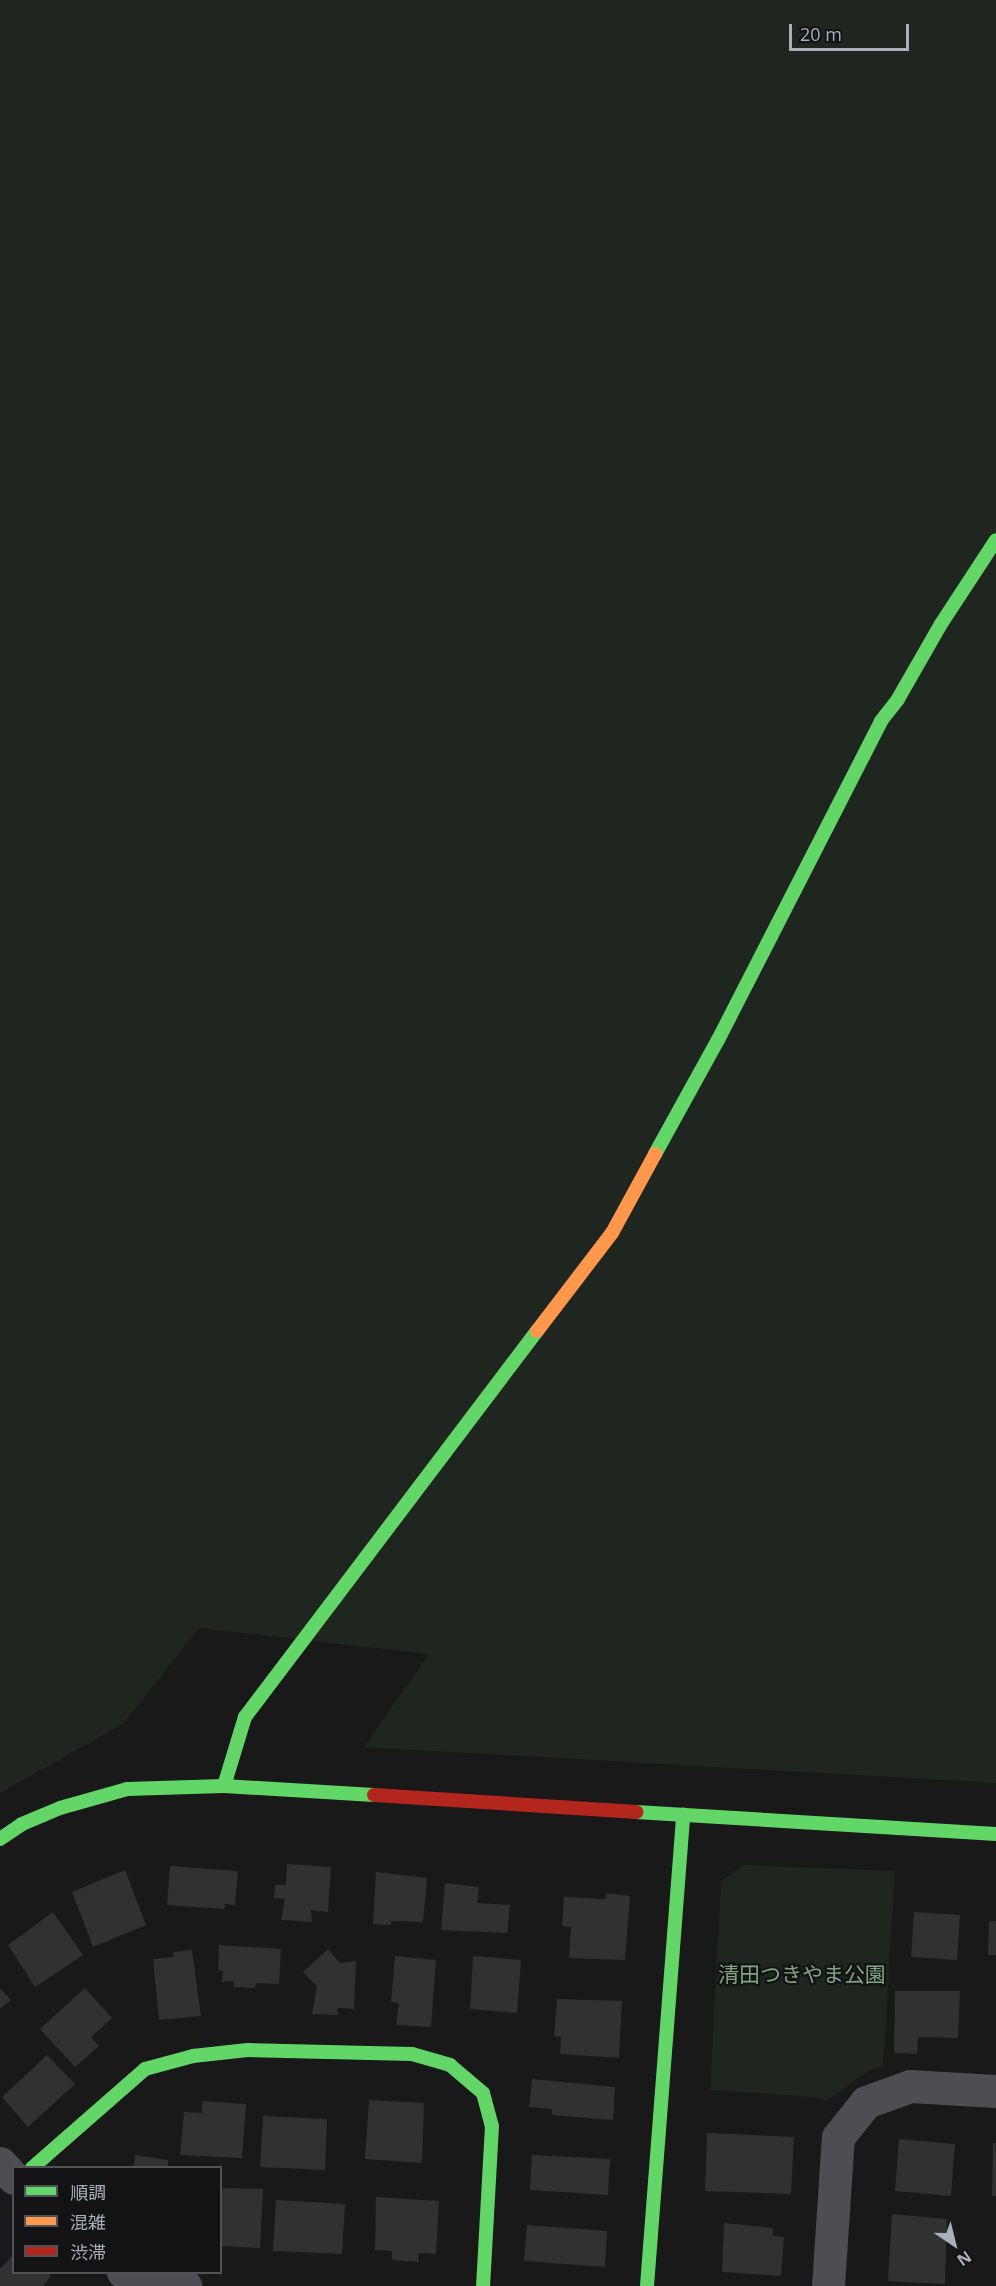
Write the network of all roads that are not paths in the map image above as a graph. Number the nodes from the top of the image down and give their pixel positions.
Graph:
1 (996, 540) edge
2 (224, 1786) junction
3 (683, 1814) junction
4 (996, 1834) edge
5 (0, 1839) edge
6 (996, 2091) edge
7 (0, 2163) edge
8 (34, 2166) edge
9 (12, 2176) edge
10 (12, 2186) edge
11 (0, 2196) edge
12 (132, 2274) edge
13 (185, 2286) edge
14 (483, 2286) edge
15 (647, 2286) edge
16 (828, 2286) edge

1 - 2 street
2 - 3 street
2 - 5 street
3 - 4 street
3 - 15 street
6 - 16 street
7 - 9 street
8 - 14 street
10 - 11 street
12 - 13 street

